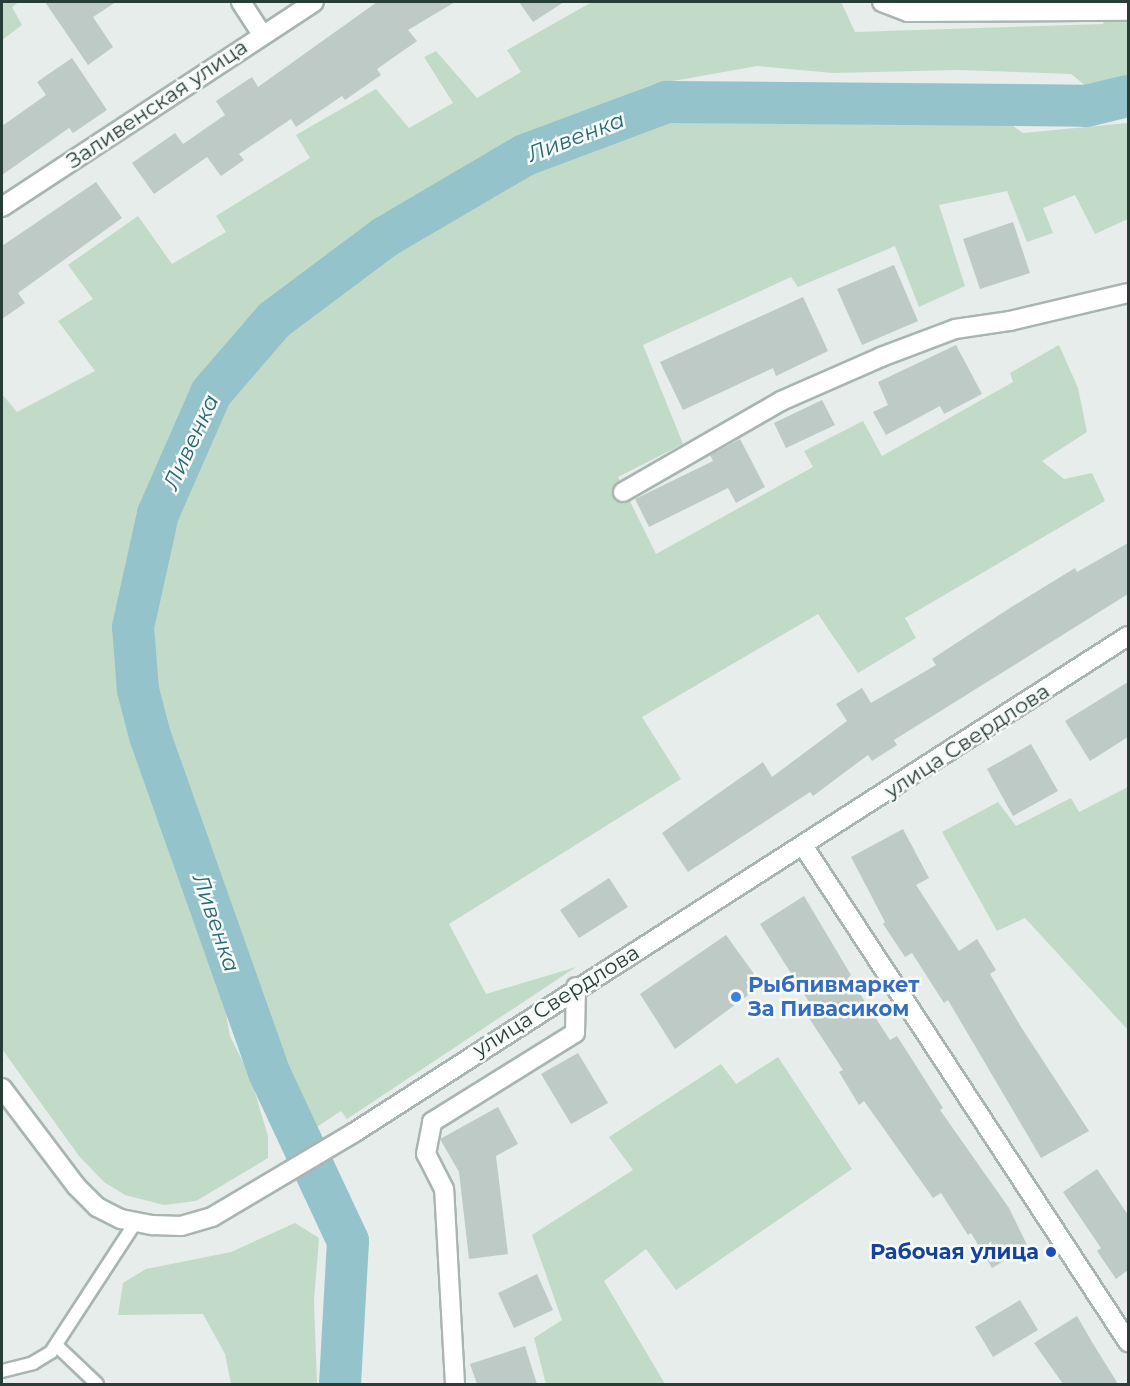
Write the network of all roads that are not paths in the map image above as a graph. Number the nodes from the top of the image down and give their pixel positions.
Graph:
1 (241, 2) edge
2 (314, 2) edge
3 (882, 2) edge
4 (1055, 6) edge
5 (1128, 11) edge
6 (262, 34) junction
7 (2, 207) edge
8 (1128, 293) edge
9 (623, 492) dead end
10 (1128, 636) edge
11 (804, 847) junction
12 (576, 987) junction
13 (2, 1088) edge
14 (135, 1223) junction
15 (1128, 1342) edge
16 (57, 1346) junction
17 (2, 1371) edge
18 (97, 1384) edge
19 (455, 1384) edge

1 - 6 street
2 - 6 street, Заливенская улица
3 - 4 street
4 - 5 street
6 - 7 street, Заливенская улица
8 - 9 street
10 - 11 street, улица Свердлова
11 - 12 street, улица Свердлова
11 - 15 street
12 - 14 street, улица Свердлова
12 - 19 street
13 - 14 street, улица Свердлова
14 - 16 lane
16 - 17 lane
16 - 18 lane

